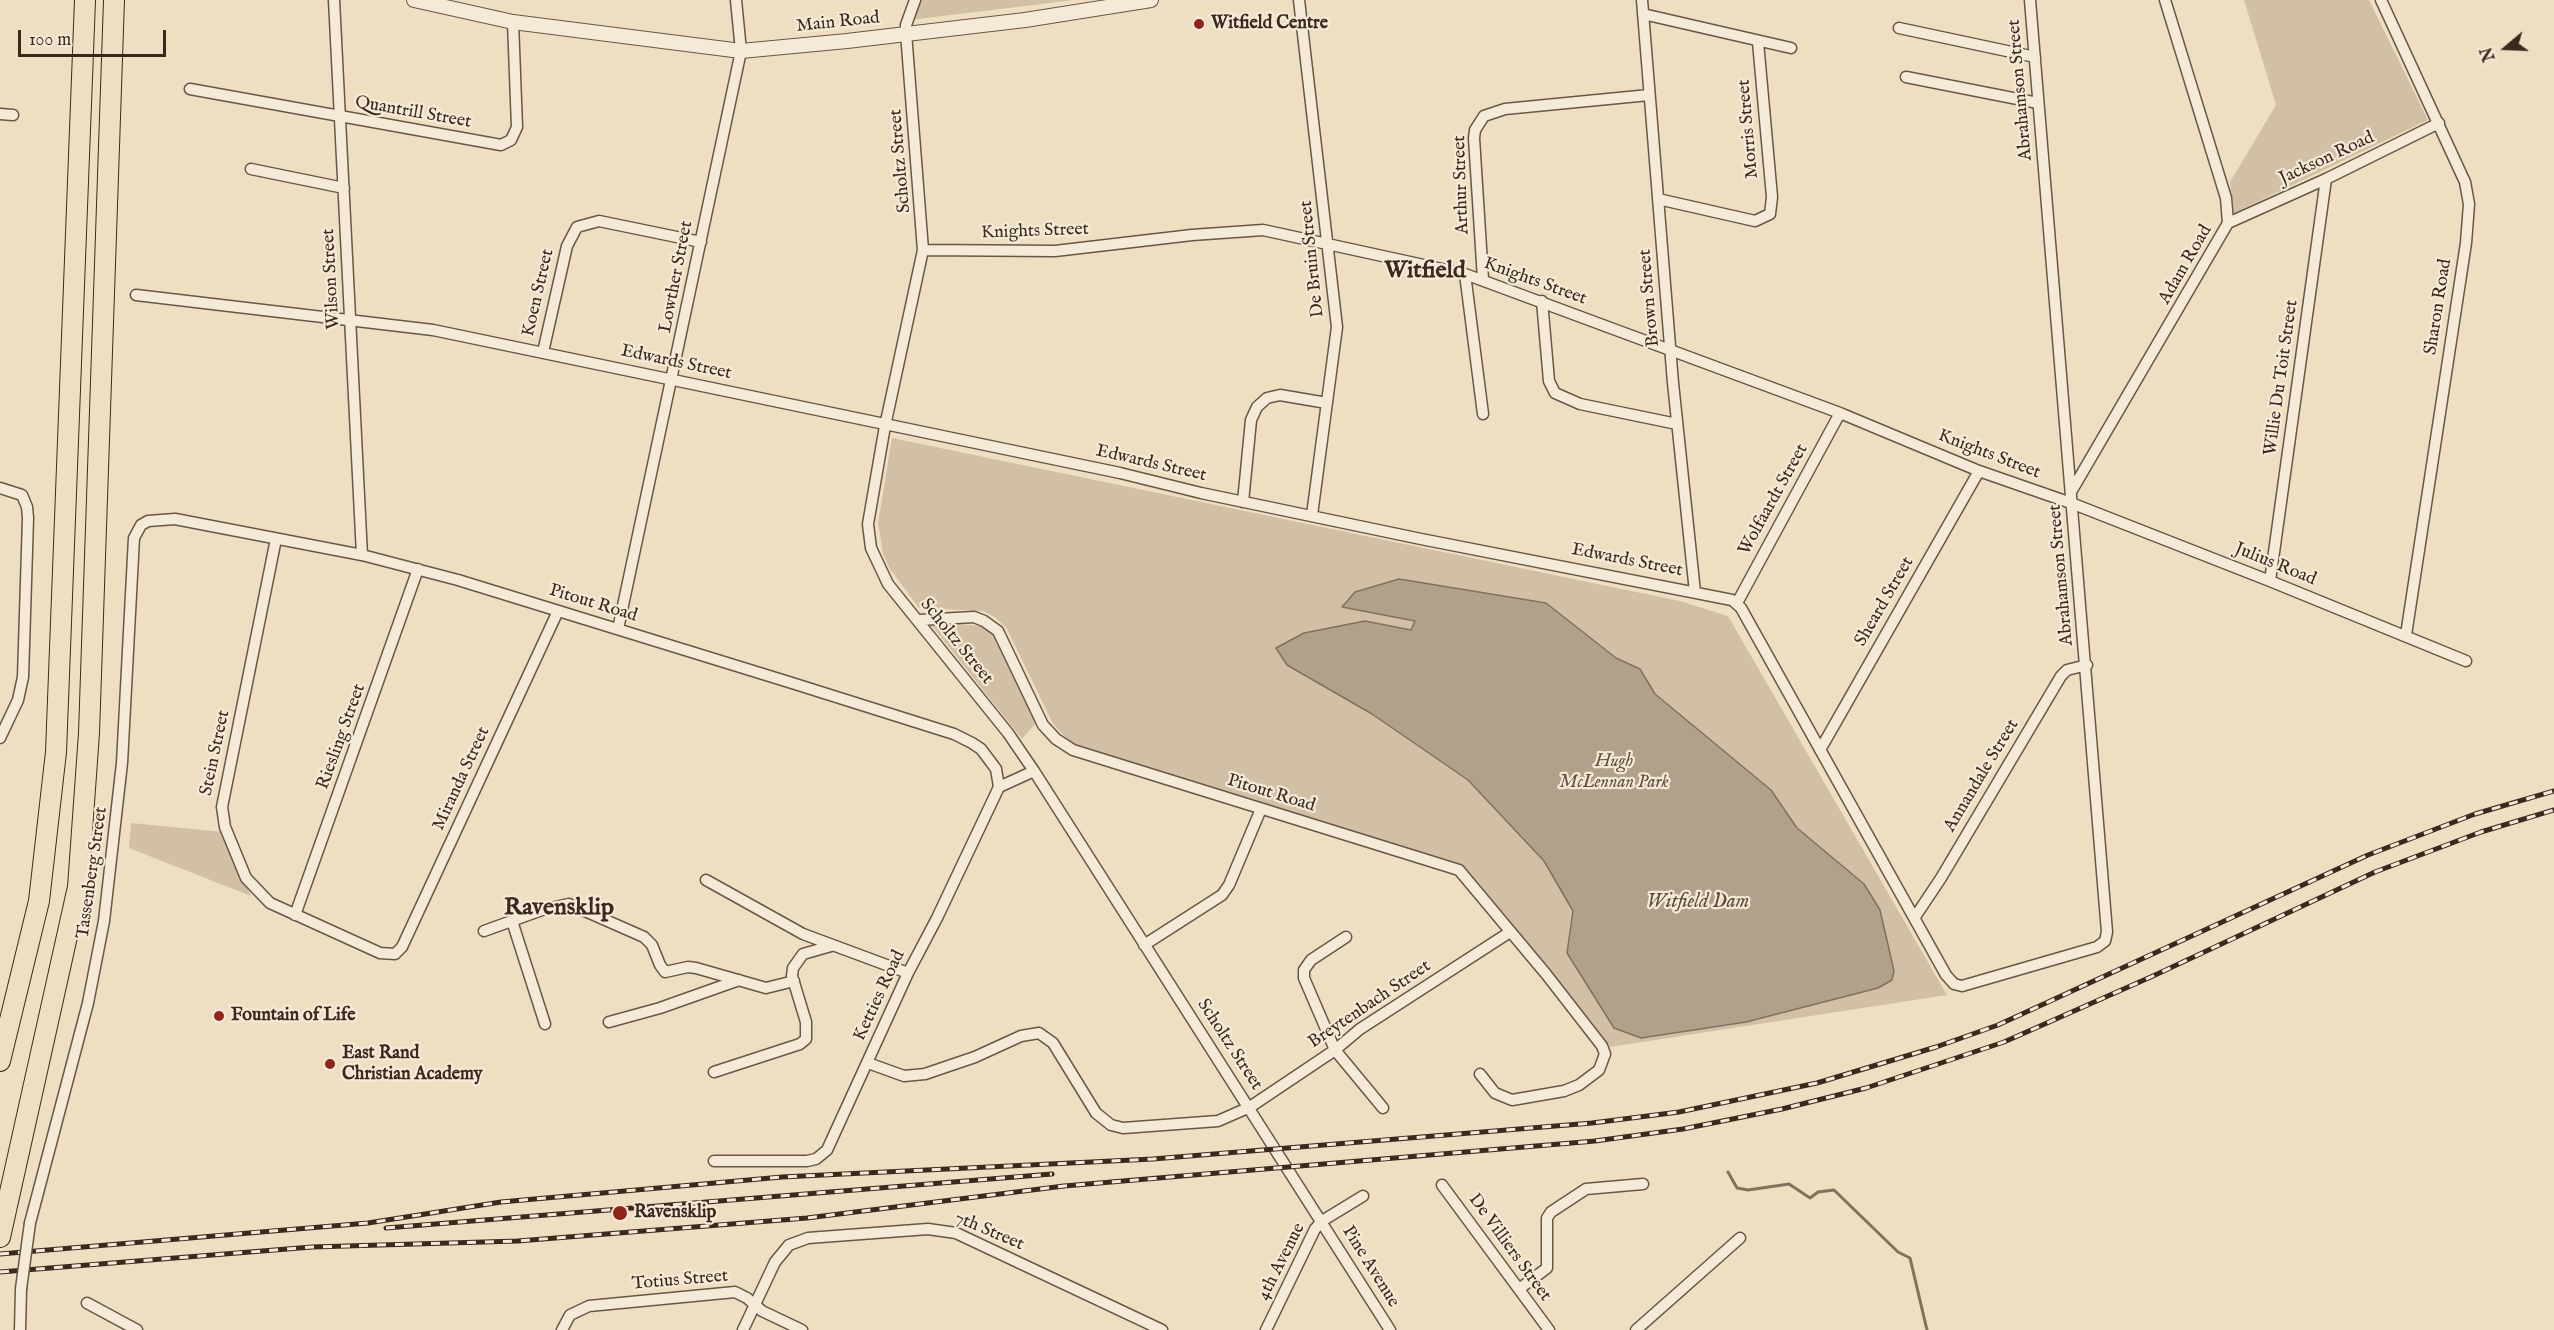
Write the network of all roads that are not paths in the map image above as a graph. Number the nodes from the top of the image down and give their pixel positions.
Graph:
1 (85, 0) edge
2 (114, 0) edge
3 (334, 0) edge
4 (414, 0) edge
5 (736, 0) edge
6 (915, 0) edge
7 (1151, 0) edge
8 (1299, 0) edge
9 (1642, 0) edge
10 (2030, 0) edge
11 (2165, 0) edge
12 (2381, 0) edge
13 (1643, 14) junction
14 (513, 22) junction
15 (1899, 28) dead end
16 (906, 29) junction
17 (1758, 42) junction
18 (738, 48) junction
19 (1791, 48) dead end
20 (2035, 57) junction
21 (1906, 76) dead end
22 (190, 90) dead end
23 (1649, 95) junction
24 (2038, 103) junction
25 (0, 114) edge
26 (13, 115) dead end
27 (341, 117) junction
28 (2439, 123) junction
29 (251, 169) dead end
30 (2326, 179) junction
31 (344, 188) junction
32 (1658, 199) junction
33 (2228, 223) junction
34 (701, 242) junction
35 (1328, 246) junction
36 (923, 250) junction
37 (1465, 274) junction
38 (1483, 279) junction
39 (136, 295) dead end
40 (1542, 302) junction
41 (351, 320) junction
42 (1672, 350) junction
43 (543, 352) junction
44 (673, 378) junction
45 (1327, 403) junction
46 (1840, 413) junction
47 (1483, 414) dead end
48 (1677, 424) junction
49 (885, 426) junction
50 (1979, 471) junction
51 (0, 488) edge
52 (2071, 498) junction
53 (1242, 502) junction
54 (1312, 515) junction
55 (144, 524) joint
56 (276, 539) junction
57 (362, 555) junction
58 (418, 569) junction
59 (2270, 580) junction
60 (1695, 592) junction
61 (1737, 603) junction
62 (558, 611) junction
63 (919, 620) junction
64 (618, 630) junction
65 (2406, 635) junction
66 (2466, 661) dead end
67 (2087, 665) junction
68 (0, 738) edge
69 (1820, 750) junction
70 (1034, 771) junction
71 (999, 787) junction
72 (1261, 809) junction
73 (706, 880) dead end
74 (295, 915) junction
75 (1915, 917) junction
76 (512, 921) junction
77 (484, 931) dead end
78 (1510, 932) junction
79 (1346, 937) dead end
80 (831, 945) junction
81 (1144, 945) junction
82 (390, 955) joint
83 (908, 973) junction
84 (739, 980) junction
85 (794, 981) junction
86 (609, 1022) dead end
87 (546, 1024) dead end
88 (1335, 1050) junction
89 (0, 1061) edge
90 (868, 1062) junction
91 (714, 1072) dead end
92 (1480, 1074) dead end
93 (36, 1075) junction
94 (1250, 1107) junction
95 (1383, 1108) dead end
96 (714, 1161) dead end
97 (1643, 1184) dead end
98 (1442, 1185) dead end
99 (0, 1192) edge
100 (1363, 1196) dead end
101 (1322, 1221) junction
102 (0, 1237) edge
103 (1740, 1238) dead end
104 (1519, 1289) junction
105 (87, 1303) dead end
106 (754, 1304) junction
107 (20, 1330) edge
108 (136, 1330) edge
109 (562, 1330) edge
110 (743, 1330) edge
111 (802, 1330) edge
112 (1162, 1330) edge
113 (1266, 1330) edge
114 (1390, 1330) edge
115 (1549, 1330) edge
116 (1636, 1330) edge

1 - 89 highway
2 - 93 highway
3 - 27 street, Wilson Street
4 - 14 street, Main Road
5 - 18 street, Lowther Street
6 - 16 street, Scholtz Street
7 - 16 street, Main Road
8 - 35 street, De Bruin Street
9 - 13 street, Brown Street
10 - 20 street, Abrahamson Street
11 - 33 street, Adam Road
12 - 28 street, Sharon Road
13 - 17 street
13 - 23 street, Brown Street
14 - 18 street, Main Road
14 - 27 street, Quantrill Street
15 - 20 street
16 - 18 street, Main Road
16 - 36 street, Scholtz Street
17 - 19 street
17 - 32 street, Morris Street
18 - 34 street, Lowther Street
20 - 24 street, Abrahamson Street
21 - 24 street
22 - 27 street, Quantrill Street
23 - 32 street, Brown Street
23 - 38 street, Arthur Street
24 - 52 street, Abrahamson Street
25 - 26 street
27 - 31 street, Wilson Street
28 - 30 street, Jackson Road
28 - 65 street, Sharon Road
29 - 31 street
30 - 33 street, Jackson Road
30 - 59 street, Willie Du Toit Street
31 - 41 street, Wilson Street
32 - 42 street, Brown Street
33 - 52 street, Adam Road
34 - 43 street, Koen Street
34 - 44 street, Lowther Street
35 - 36 street, Knights Street
35 - 37 street, Knights Street
35 - 45 street, De Bruin Street
36 - 49 street, Scholtz Street
37 - 38 street, Knights Street
37 - 47 street
38 - 40 street, Knights Street
39 - 41 street, Edwards Street
40 - 42 street, Knights Street
40 - 48 street
41 - 43 street, Edwards Street
41 - 57 street, Wilson Street
42 - 46 street, Knights Street
42 - 48 street, Brown Street
43 - 44 street, Edwards Street
44 - 49 street, Edwards Street
44 - 64 street, Lowther Street
45 - 53 street
45 - 54 street, De Bruin Street
46 - 50 street, Knights Street
46 - 61 street, Wolfaardt Street
48 - 60 street, Brown Street
49 - 53 street, Edwards Street
49 - 63 street, Scholtz Street
50 - 52 street, Knights Street
50 - 69 street, Sheard Street
51 - 68 street
52 - 59 street, Julius Road
52 - 67 street, Abrahamson Street
53 - 54 street, Edwards Street
54 - 60 street, Edwards Street
55 - 56 street, Pitout Road
55 - 107 street, Tassenberg Street, bridge
56 - 57 street, Pitout Road
56 - 74 street, Stein Street
57 - 58 street, Pitout Road
58 - 62 street, Pitout Road
58 - 74 street, Riesling Street
59 - 65 street, Julius Road
60 - 61 street, Edwards Street
61 - 69 street
62 - 64 street, Pitout Road
62 - 82 street, Miranda Street
63 - 70 street, Scholtz Street
63 - 72 street, Pitout Road
64 - 71 street, Pitout Road
65 - 66 street, Julius Road
67 - 75 street, Annandale Street
67 - 75 street, Abrahamson Street
69 - 75 street
70 - 71 street
70 - 81 street, Scholtz Street
71 - 83 street, Ketties Road
72 - 78 street, Pitout Road
72 - 81 street
73 - 80 street
74 - 82 street, Stein Street
76 - 77 street
76 - 84 street
76 - 87 street
78 - 88 street, Breytenbach Street
78 - 92 street, Pitout Road
79 - 88 street
80 - 83 street
80 - 85 street
81 - 94 street, Scholtz Street
83 - 90 street, Ketties Road
84 - 85 street
84 - 86 street
85 - 91 street
88 - 94 street, Breytenbach Street
88 - 95 street
90 - 94 street, Breytenbach Street
90 - 96 street, Ketties Road
93 - 99 highway
93 - 102 highway
94 - 101 street, Scholtz Street
97 - 104 street
98 - 104 street, De Villiers Street
100 - 101 street, 4th Avenue
101 - 113 street, 4th Avenue
101 - 114 street, Pine Avenue
103 - 116 street
104 - 115 street, De Villiers Street
105 - 108 street
106 - 109 street, Totius Street
106 - 110 street
106 - 111 street, Totius Street
106 - 112 street, 7th Street

